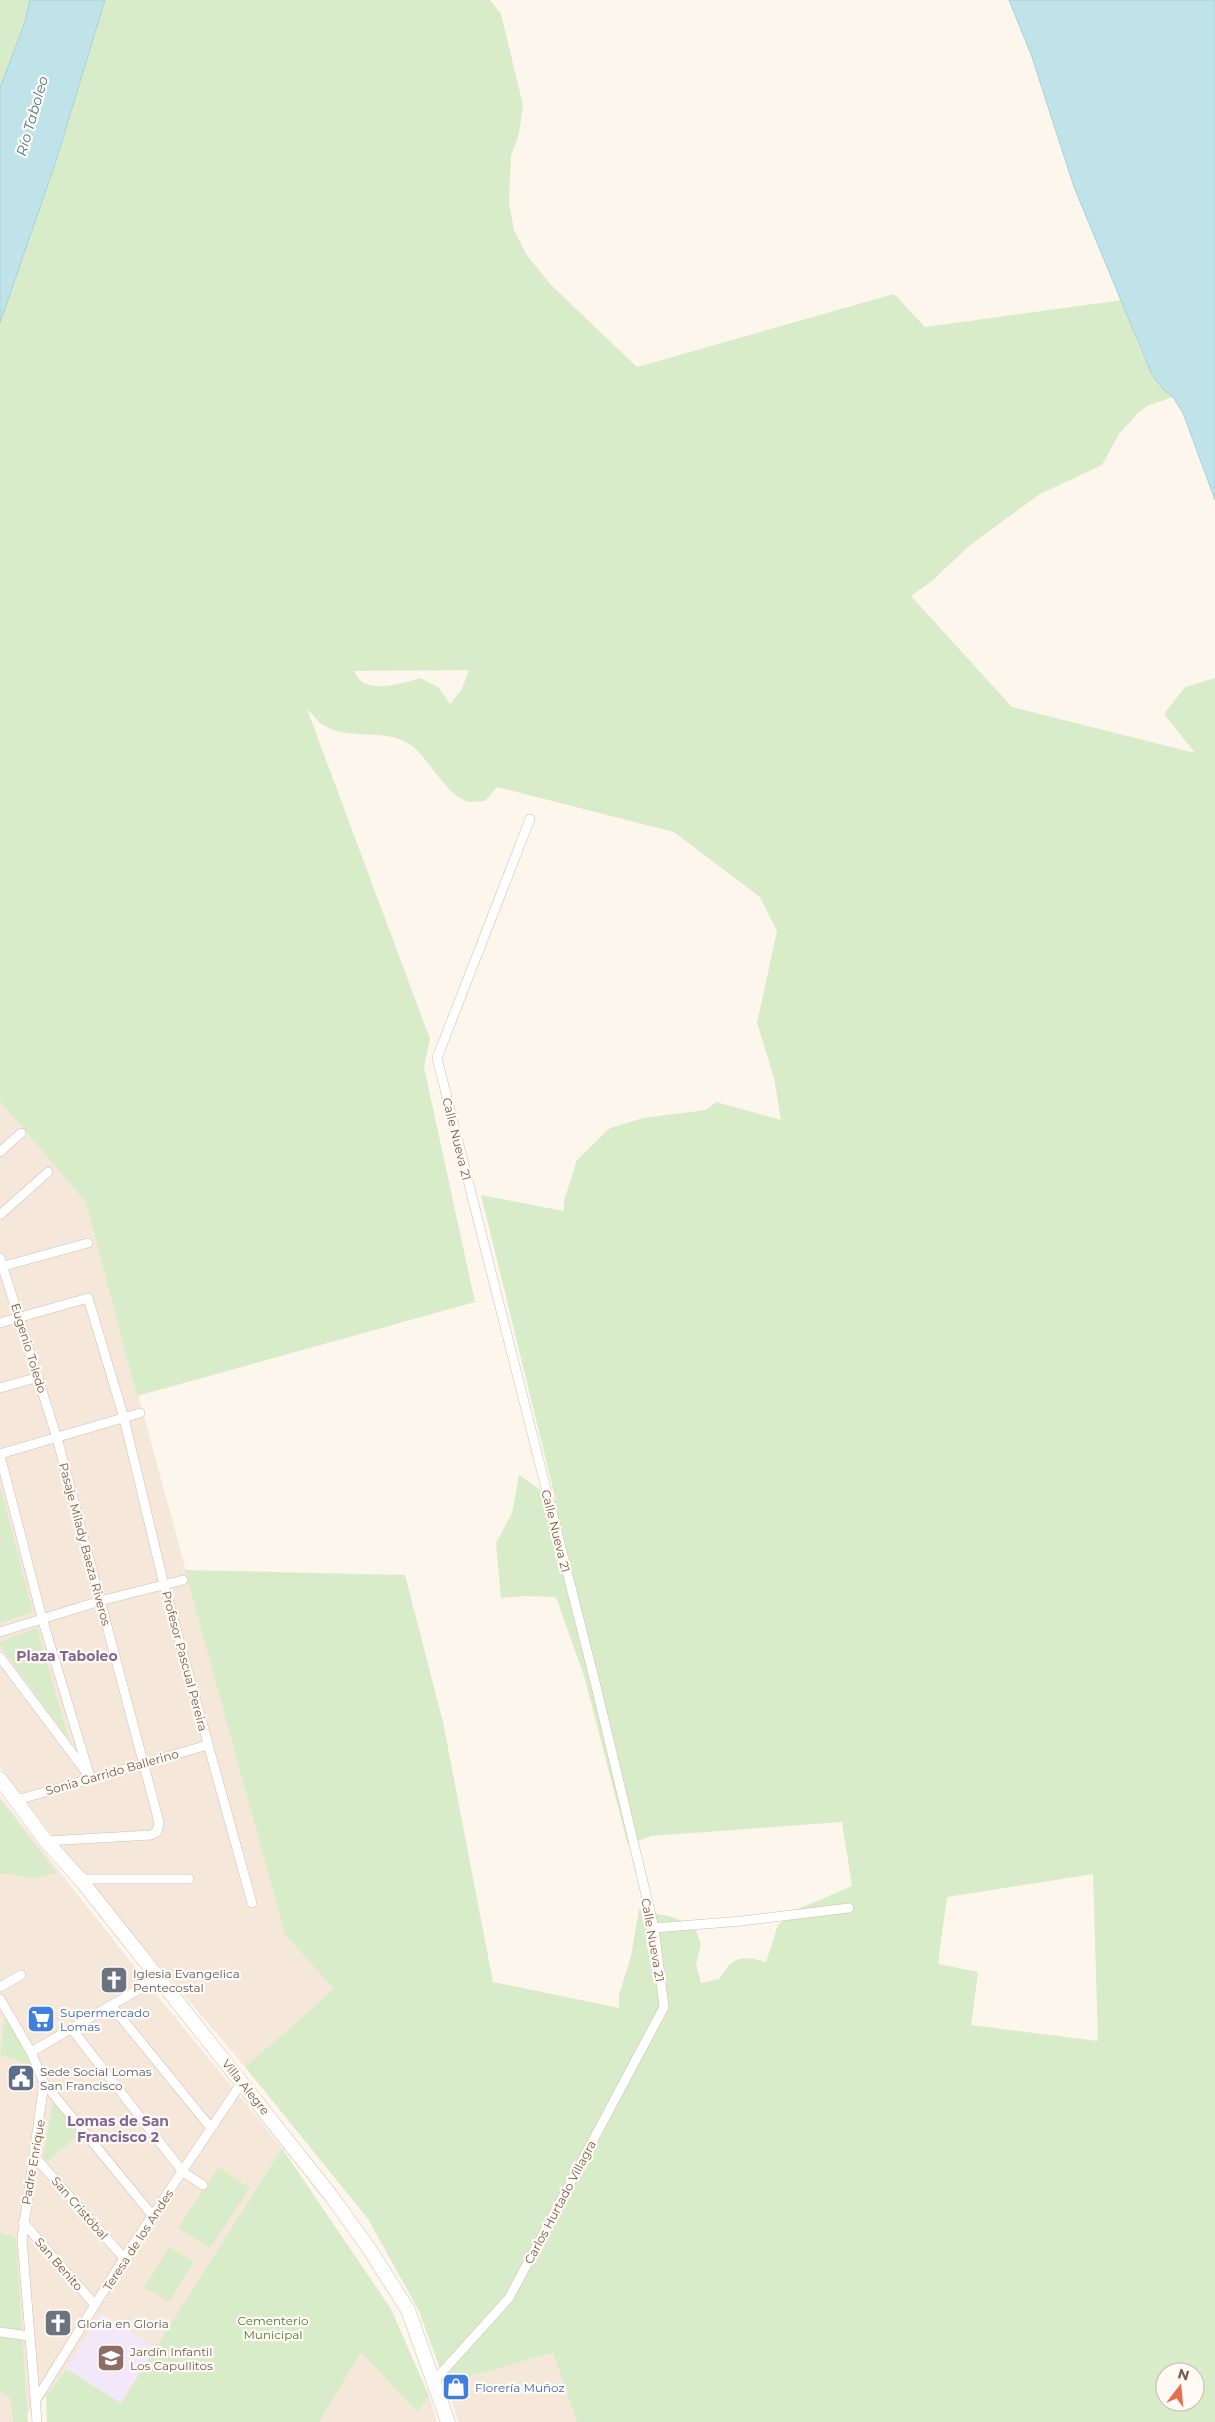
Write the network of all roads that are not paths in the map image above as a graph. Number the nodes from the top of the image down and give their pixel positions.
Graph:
1 (530, 819) dead end
2 (21, 1133) dead end
3 (0, 1152) edge
4 (48, 1172) dead end
5 (0, 1216) edge
6 (88, 1243) dead end
7 (2, 1262) edge
8 (20, 1317) junction
9 (0, 1323) edge
10 (39, 1377) junction
11 (0, 1388) edge
12 (140, 1413) dead end
13 (124, 1418) junction
14 (57, 1438) junction
15 (0, 1455) edge
16 (183, 1580) dead end
17 (164, 1585) junction
18 (100, 1601) junction
19 (42, 1618) junction
20 (0, 1632) edge
21 (0, 1657) edge
22 (208, 1745) junction
23 (143, 1763) junction
24 (90, 1777) junction
25 (0, 1779) edge
26 (17, 1800) junction
27 (46, 1841) junction
28 (80, 1878) junction
29 (189, 1879) dead end
30 (252, 1903) dead end
31 (849, 1908) dead end
32 (654, 1928) junction
33 (21, 1975) dead end
34 (158, 1978) junction
35 (0, 1987) edge
36 (0, 1999) edge
37 (111, 2005) junction
38 (664, 2007) joint
39 (71, 2028) junction
40 (31, 2052) junction
41 (242, 2082) junction
42 (44, 2083) junction
43 (211, 2128) junction
44 (35, 2157) junction
45 (183, 2172) junction
46 (203, 2185) dead end
47 (153, 2216) junction
48 (22, 2222) junction
49 (124, 2258) junction
50 (95, 2305) junction
51 (0, 2332) edge
52 (29, 2336) junction
53 (434, 2381) junction
54 (36, 2400) junction
55 (37, 2422) edge
56 (448, 2422) edge

1 - 32 street, Calle Nueva 21
2 - 3 street
4 - 5 street
6 - 7 street
7 - 8 street, Eugenio Toledo
8 - 9 street
8 - 10 street, Eugenio Toledo
8 - 13 street, Profesor Pascual Pereira
10 - 11 street
10 - 14 street, Eugenio Toledo
12 - 13 street
13 - 14 street
13 - 17 street, Profesor Pascual Pereira
14 - 15 street
14 - 18 street, Pasaje Milady Baeza Riveros
15 - 19 street
16 - 17 street
17 - 18 street
17 - 22 street, Profesor Pascual Pereira
18 - 19 street
18 - 23 street, Pasaje Milady Baeza Riveros
19 - 20 street
19 - 24 street
21 - 24 street
22 - 23 street, Sonia Garrido Ballerino
22 - 30 street, Profesor Pascual Pereira
23 - 24 street, Sonia Garrido Ballerino
23 - 27 street, Pasaje Milady Baeza Riveros
24 - 26 street, Sonia Garrido Ballerino
25 - 26 main road, Villa Alegre
26 - 27 main road, Villa Alegre
27 - 28 main road, Villa Alegre
28 - 29 street
28 - 34 main road, Villa Alegre
31 - 32 street
32 - 38 street, Calle Nueva 21
33 - 35 street
34 - 37 street
34 - 41 main road, Villa Alegre
36 - 40 street, Padre Enrique
37 - 39 street
37 - 43 street
38 - 53 street, Carlos Hurtado Villagra
39 - 40 street
39 - 45 street
40 - 42 street, Padre Enrique
41 - 43 street, Teresa de los Andes
41 - 53 main road, Villa Alegre
42 - 44 street, Padre Enrique
42 - 47 street
43 - 45 street, Teresa de los Andes
44 - 48 street, Padre Enrique
44 - 49 street, San Cristóbal
45 - 46 street
45 - 47 street, Teresa de los Andes
47 - 49 street, Teresa de los Andes
48 - 50 street, San Benito
48 - 52 street, Padre Enrique
49 - 50 street, Teresa de los Andes
50 - 54 street, Teresa de los Andes
51 - 52 street
52 - 54 street, Padre Enrique
53 - 56 main road, Villa Alegre
54 - 55 street, Padre Enrique

